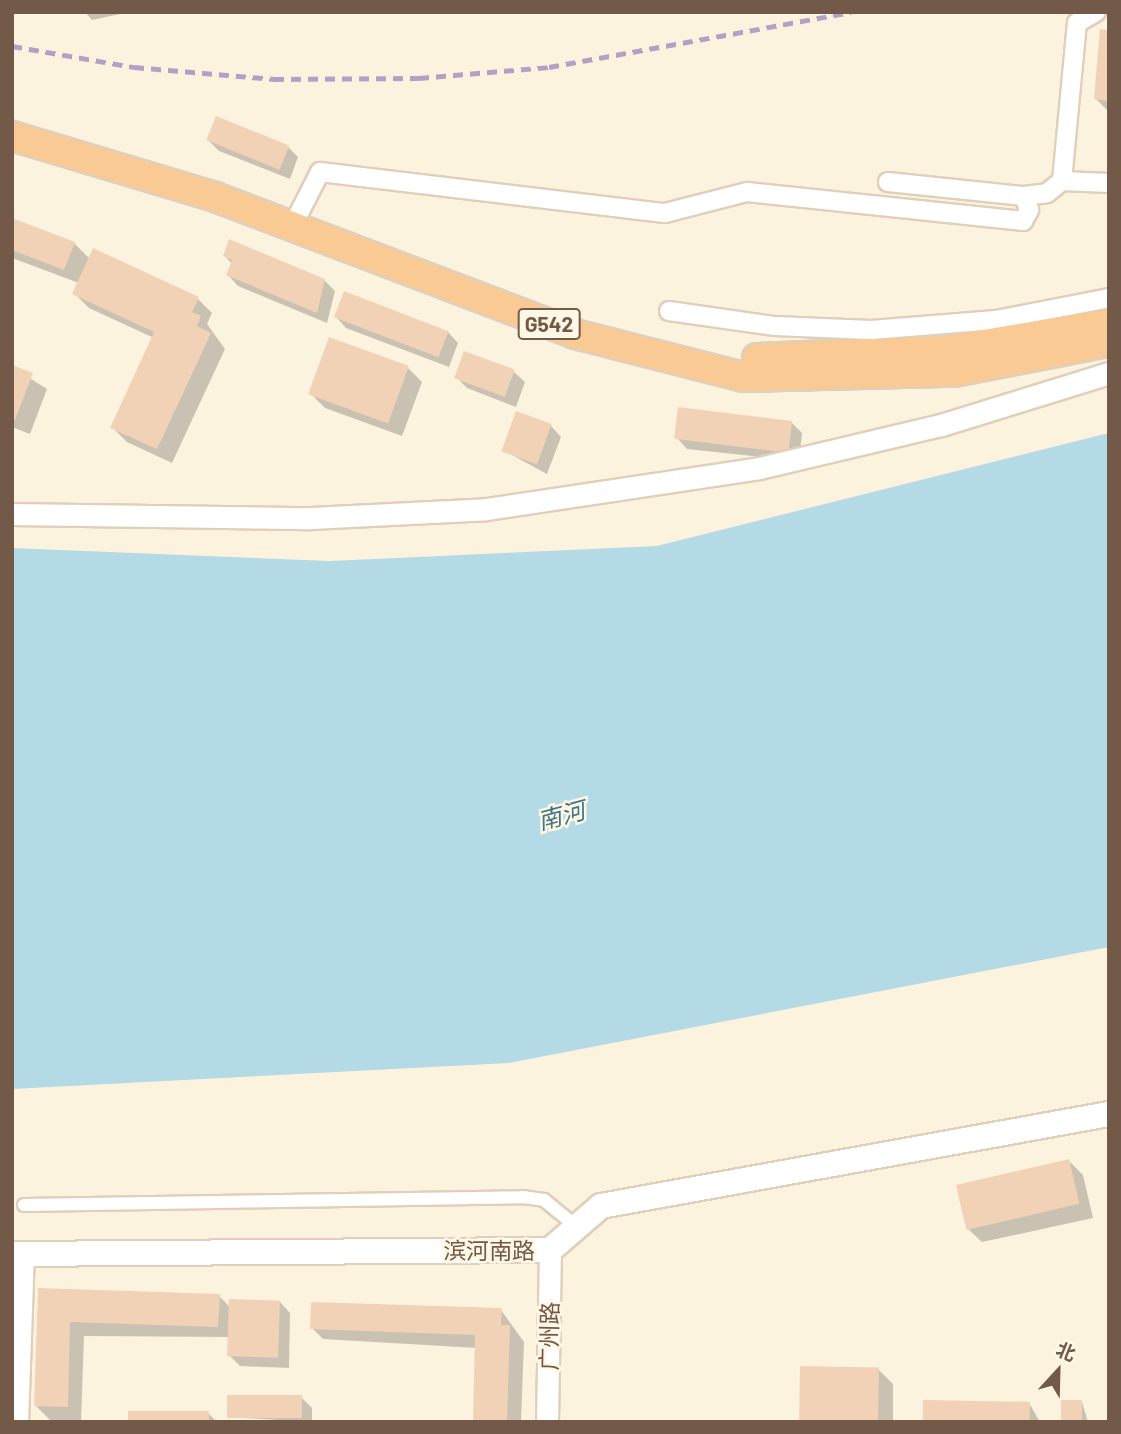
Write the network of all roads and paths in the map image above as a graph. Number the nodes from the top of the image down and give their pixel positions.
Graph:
1 (1096, 12) edge
2 (12, 116) edge
3 (12, 136) edge
4 (1062, 181) junction
5 (888, 182) dead end
6 (1109, 183) edge
7 (1024, 196) junction
8 (295, 218) junction
9 (1109, 298) edge
10 (669, 311) dead end
11 (1109, 323) edge
12 (1109, 342) edge
13 (1109, 373) edge
14 (12, 514) edge
15 (1109, 1114) edge
16 (24, 1205) dead end
17 (577, 1227) junction
18 (550, 1250) junction
19 (18, 1253) edge
20 (17, 1422) edge
21 (547, 1422) edge

1 - 4 street
2 - 8 highway, G542
3 - 8 highway, G542
4 - 6 street
4 - 7 street
5 - 7 street
7 - 8 street
8 - 11 highway, G542
8 - 12 highway, G542
9 - 10 street
13 - 14 street
15 - 17 main road, 滨河南路
16 - 17 street
17 - 18 main road, 滨河南路
18 - 19 main road, 滨河南路
18 - 21 street, 广州路
19 - 20 street

